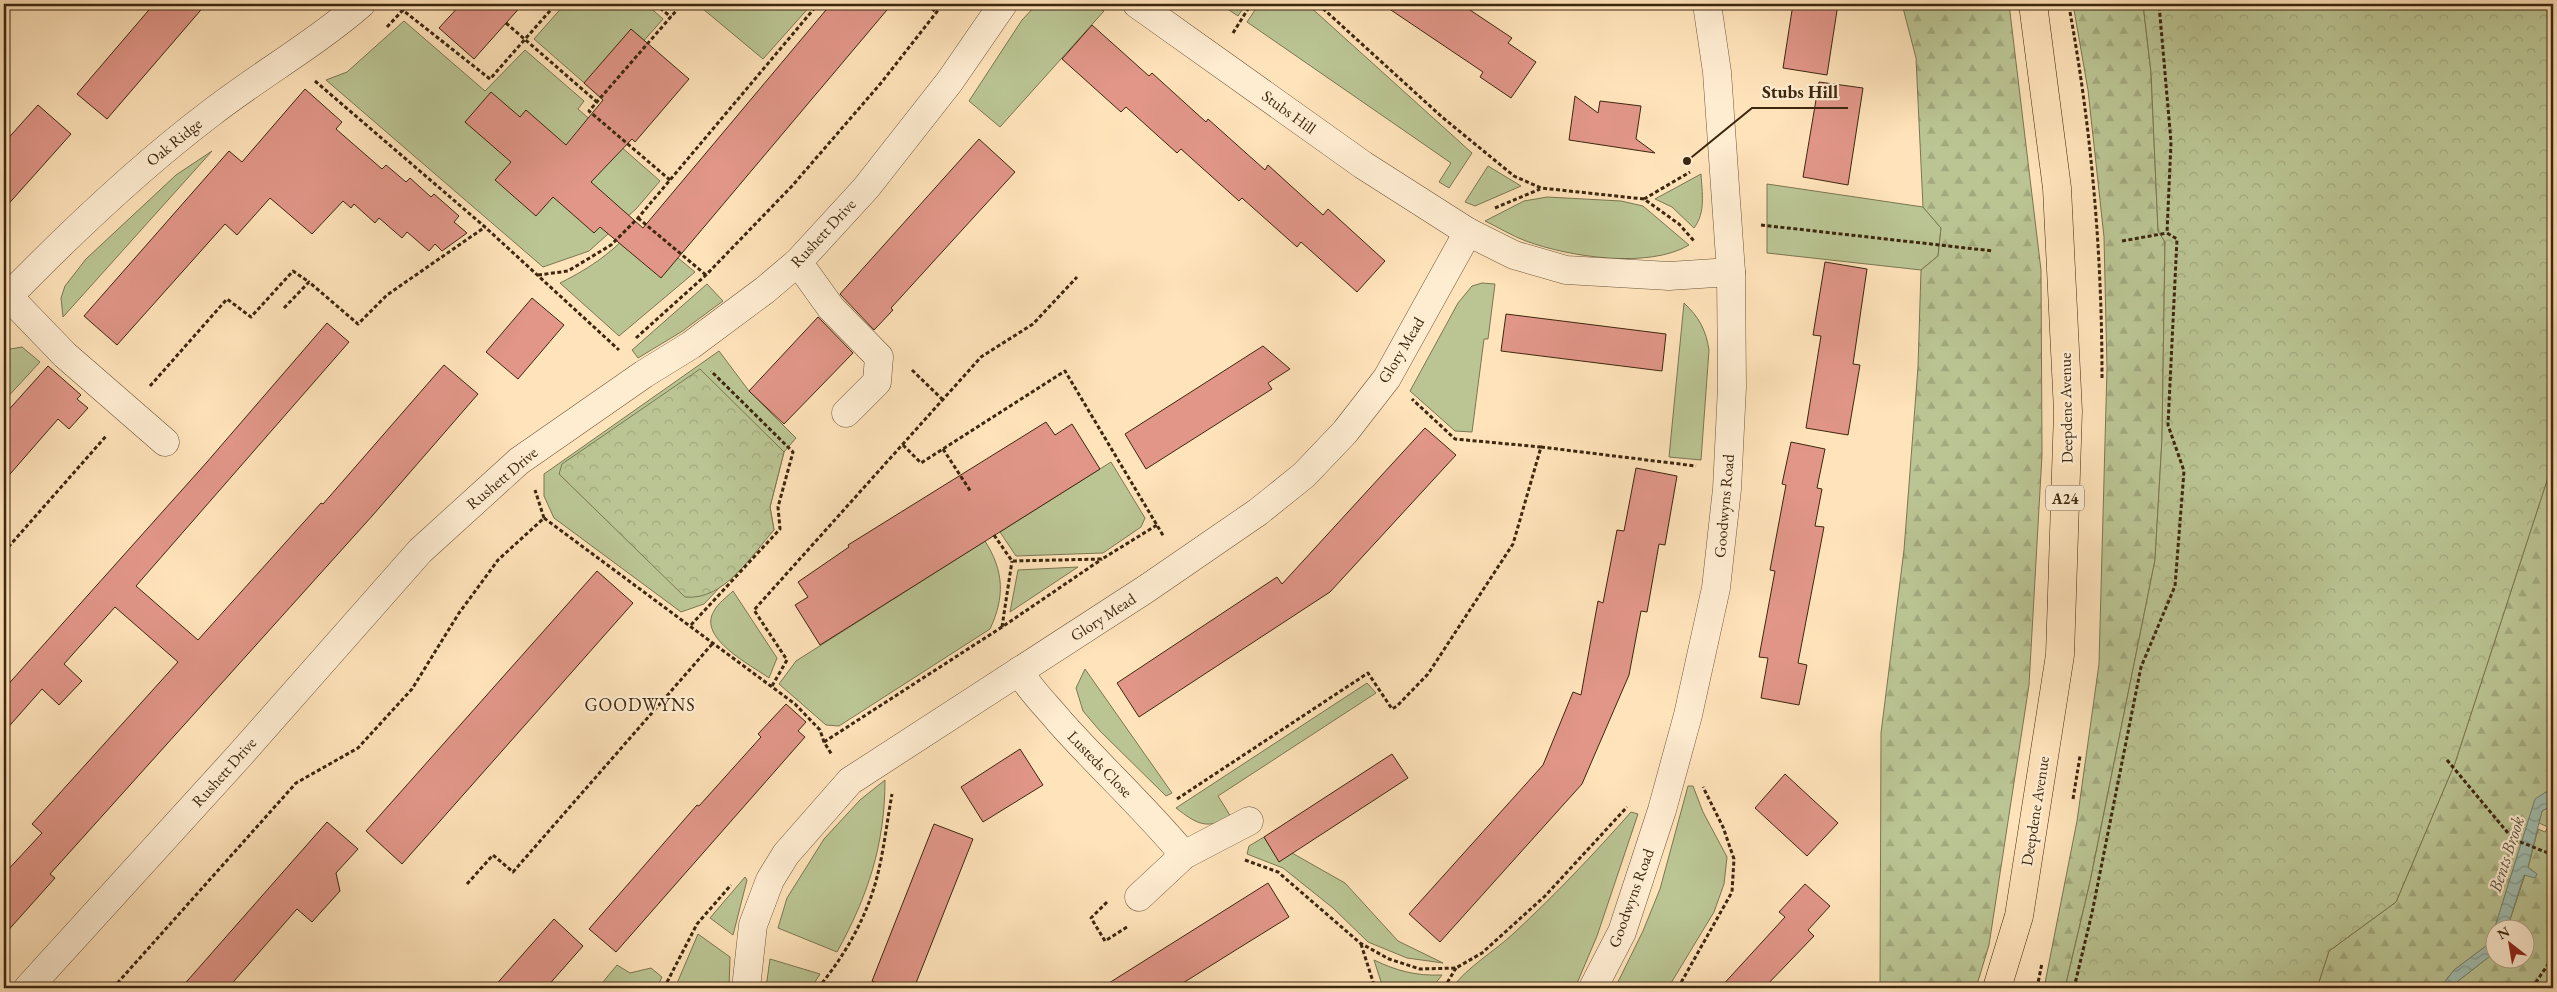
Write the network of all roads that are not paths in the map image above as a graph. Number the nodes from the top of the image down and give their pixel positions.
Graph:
1 (361, 4) edge
2 (1004, 4) edge
3 (1137, 4) edge
4 (1708, 4) edge
5 (2033, 4) edge
6 (1468, 232) junction
7 (798, 262) junction
8 (1731, 272) junction
9 (6, 299) edge
10 (846, 414) dead end
11 (164, 442) dead end
12 (1019, 671) junction
13 (1249, 821) dead end
14 (1184, 855) junction
15 (1139, 897) dead end
16 (28, 988) edge
17 (746, 988) edge
18 (1593, 988) edge
19 (1997, 988) edge

1 - 9 street, Oak Ridge
2 - 7 street, Rushett Drive
3 - 6 street, Stubs Hill
4 - 8 street, Goodwyns Road
5 - 19 highway, Deepdene Avenue / A24
6 - 8 street, Stubs Hill
6 - 12 street, Glory Mead
7 - 10 street
7 - 16 street, Rushett Drive
8 - 18 street, Goodwyns Road
9 - 11 street
12 - 14 street, Lusteds Close
12 - 17 street, Glory Mead
13 - 14 street
14 - 15 street

